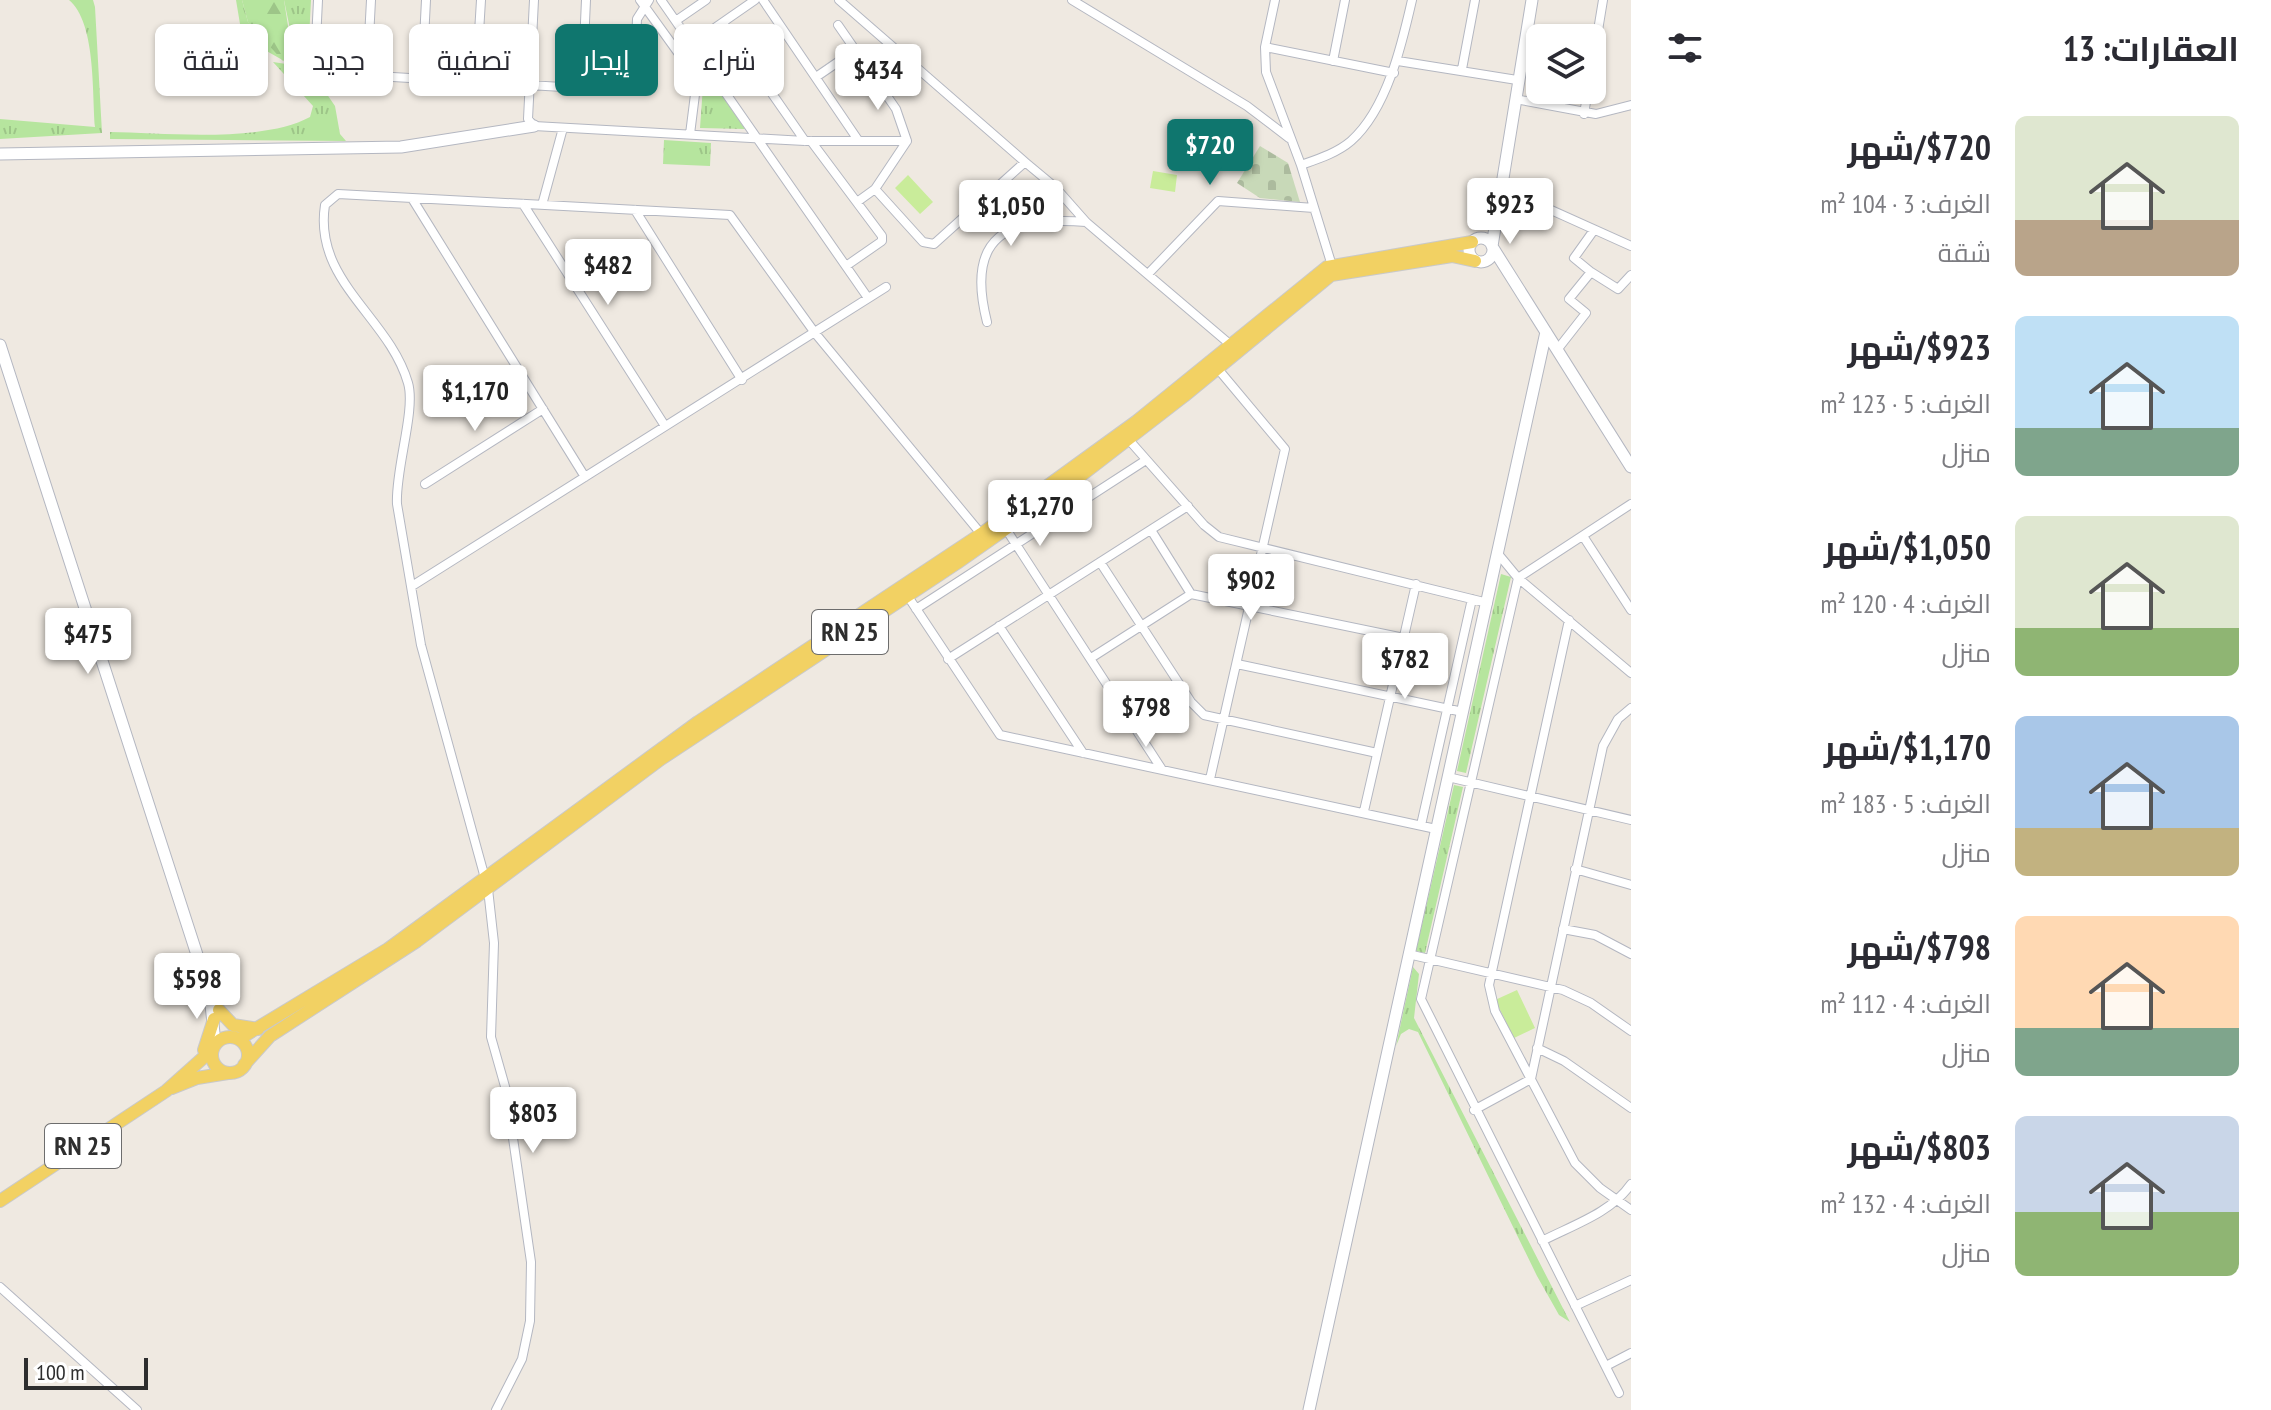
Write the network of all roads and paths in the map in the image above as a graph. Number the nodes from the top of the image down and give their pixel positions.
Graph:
1 (318, 0) edge
2 (371, 0) edge
3 (426, 0) edge
4 (481, 0) edge
5 (534, 0) edge
6 (586, 0) edge
7 (661, 0) edge
8 (706, 0) edge
9 (755, 0) edge
10 (763, 0) edge
11 (839, 0) edge
12 (1072, 0) edge
13 (1275, 0) edge
14 (1345, 0) edge
15 (1412, 0) edge
16 (1475, 0) edge
17 (1532, 0) edge
18 (1603, 0) edge
19 (644, 2) edge
20 (677, 20) junction
21 (723, 23) joint
22 (317, 24) edge
23 (370, 24) edge
24 (425, 24) edge
25 (480, 24) edge
26 (533, 24) edge
27 (585, 24) edge
28 (637, 24) edge
29 (680, 24) edge
30 (1599, 24) edge
31 (838, 25) dead end
32 (674, 46) edge
33 (1265, 47) junction
34 (854, 51) junction
35 (1333, 61) junction
36 (1398, 61) junction
37 (1462, 69) junction
38 (1394, 73) junction
39 (816, 77) junction
40 (1517, 80) junction
41 (529, 96) edge
42 (695, 96) edge
43 (730, 96) edge
44 (1515, 99) junction
45 (1586, 104) edge
46 (1631, 105) edge
47 (1584, 114) junction
48 (534, 126) junction
49 (563, 128) junction
50 (690, 134) junction
51 (760, 138) junction
52 (1289, 138) junction
53 (858, 140) junction
54 (808, 141) junction
55 (907, 141) junction
56 (0, 154) edge
57 (1025, 162) junction
58 (1301, 165) junction
59 (1500, 187) junction
60 (875, 189) junction
61 (413, 200) junction
62 (857, 202) junction
63 (523, 204) junction
64 (542, 205) junction
65 (1314, 208) junction
66 (635, 210) junction
67 (1495, 214) junction
68 (1086, 222) junction
69 (1594, 230) junction
70 (1476, 240) junction
71 (1631, 246) edge
72 (1492, 247) junction
73 (1480, 261) junction
74 (846, 266) junction
75 (1333, 269) junction
76 (1591, 272) junction
77 (1508, 273) junction
78 (1148, 274) junction
79 (1631, 275) edge
80 (886, 287) dead end
81 (868, 298) junction
82 (987, 322) dead end
83 (1546, 332) junction
84 (815, 333) junction
85 (0, 345) edge
86 (1232, 346) junction
87 (1557, 350) junction
88 (1218, 369) junction
89 (742, 380) junction
90 (543, 409) junction
91 (665, 426) junction
92 (1129, 440) junction
93 (1146, 460) junction
94 (1631, 467) edge
95 (585, 477) junction
96 (425, 484) dead end
97 (1631, 504) edge
98 (1188, 506) junction
99 (1006, 529) junction
100 (1151, 530) junction
101 (1583, 536) junction
102 (984, 538) junction
103 (1017, 544) junction
104 (1264, 548) junction
105 (1499, 555) junction
106 (1100, 562) junction
107 (1518, 578) junction
108 (1416, 584) junction
109 (412, 586) junction
110 (1050, 594) junction
111 (1191, 594) junction
112 (907, 595) junction
113 (1472, 599) junction
114 (1488, 603) junction
115 (1250, 605) junction
116 (916, 609) junction
117 (1631, 610) edge
118 (1569, 620) junction
119 (999, 626) junction
120 (1142, 626) junction
121 (1404, 638) junction
122 (1091, 658) junction
123 (948, 659) junction
124 (1237, 664) junction
125 (1631, 673) edge
126 (1390, 697) junction
127 (1631, 708) edge
128 (1447, 709) junction
129 (1463, 712) junction
130 (1224, 720) junction
131 (1083, 753) junction
132 (1377, 753) junction
133 (1161, 768) junction
134 (1448, 777) junction
135 (1210, 779) junction
136 (1470, 782) junction
137 (1529, 796) junction
138 (1588, 809) junction
139 (1364, 811) junction
140 (1631, 820) edge
141 (1421, 825) junction
142 (1436, 829) junction
143 (1575, 869) junction
144 (486, 885) junction
145 (1631, 885) edge
146 (1563, 929) junction
147 (1408, 954) junction
148 (1631, 954) edge
149 (1429, 959) junction
150 (1489, 973) junction
151 (1550, 987) junction
152 (216, 1014) junction
153 (261, 1029) junction
154 (1631, 1031) edge
155 (237, 1038) junction
156 (214, 1046) junction
157 (1537, 1048) junction
158 (244, 1065) junction
159 (192, 1066) junction
160 (230, 1072) junction
161 (1531, 1079) junction
162 (166, 1091) junction
163 (1631, 1108) edge
164 (1474, 1110) junction
165 (1631, 1184) edge
166 (1617, 1200) junction
167 (0, 1201) edge
168 (1631, 1210) edge
169 (1542, 1241) junction
170 (1631, 1280) edge
171 (0, 1287) edge
172 (1575, 1306) junction
173 (1631, 1353) edge
174 (1606, 1366) junction
175 (1619, 1393) dead end
176 (137, 1410) edge
177 (496, 1410) edge
178 (1309, 1410) edge

1 - 22 street
2 - 23 street
3 - 24 street
4 - 25 street
5 - 26 street
6 - 27 street
7 - 20 street
8 - 20 street
9 - 21 street
10 - 39 street
11 - 57 street
12 - 52 street
13 - 33 street
14 - 35 street
15 - 36 street
16 - 37 street
17 - 40 main road
18 - 30 street
19 - 28 street
19 - 32 street
20 - 29 street
21 - 54 street
31 - 34 street
33 - 35 street
33 - 52 street
34 - 39 street
34 - 55 street
35 - 38 street
36 - 37 street
36 - 38 street
37 - 40 street
38 - 58 street
39 - 53 street
40 - 44 main road
41 - 48 street
42 - 50 street
43 - 51 street
44 - 47 street
44 - 59 main road
45 - 47 street
46 - 47 street
48 - 49 street
48 - 56 main road
49 - 50 street
49 - 64 street
50 - 51 street
51 - 54 street
51 - 74 street
52 - 58 street
53 - 54 street
53 - 55 street
54 - 62 street
55 - 60 street
57 - 60 street
57 - 68 street
58 - 65 street
59 - 67 main road
59 - 69 street
60 - 62 street
61 - 63 street
61 - 90 street
61 - 109 street
62 - 74 street
63 - 64 street
63 - 91 street
64 - 66 street
65 - 75 street
65 - 78 street
66 - 84 street
66 - 89 street
67 - 70 main road
67 - 72 main road
68 - 78 street
68 - 82 street
69 - 71 street
69 - 76 street
70 - 72 main road
70 - 73 main road
70 - 75 main road
72 - 73 main road
72 - 77 main road
73 - 75 main road
73 - 77 main road
74 - 81 street
75 - 86 main road, RN 25
75 - 88 main road, RN 25
76 - 79 street
76 - 87 street
77 - 83 main road
78 - 86 street
80 - 81 street
81 - 84 street
83 - 87 main road
83 - 105 main road
84 - 89 street
84 - 102 street
85 - 152 main road
86 - 102 main road, RN 25
87 - 94 main road
88 - 92 main road, RN 25
88 - 104 street
89 - 91 street
90 - 95 street
90 - 96 street
91 - 95 street
92 - 93 street
92 - 99 main road, RN 25
93 - 98 street
93 - 103 street
95 - 109 street
97 - 101 street
98 - 100 street
98 - 104 street
99 - 102 main road, RN 25
99 - 103 street
100 - 106 street
100 - 111 street
101 - 107 street
101 - 117 street
102 - 112 main road, RN 25
102 - 144 main road, RN 25
103 - 110 street
103 - 116 street
104 - 108 street
104 - 115 street
105 - 107 street
105 - 114 main road
106 - 110 street
106 - 120 street
107 - 118 street
107 - 136 street
108 - 113 street
108 - 121 street
109 - 144 street
110 - 119 street
110 - 122 street
111 - 115 street
111 - 120 street
112 - 116 street
112 - 144 main road, RN 25
113 - 114 street
113 - 128 street
114 - 129 main road
115 - 121 street
115 - 124 street
116 - 123 street
118 - 125 street
118 - 137 street
119 - 123 street
119 - 131 street
120 - 122 street
120 - 130 street
121 - 126 street
122 - 133 street
123 - 131 street
124 - 126 street
124 - 130 street
126 - 128 street
126 - 132 street
127 - 138 street
128 - 129 street
128 - 141 street
129 - 134 main road
130 - 132 street
130 - 135 street
131 - 133 street
132 - 139 street
133 - 135 street
134 - 136 street
134 - 142 main road
135 - 139 street
136 - 137 street
136 - 149 street
137 - 138 street
137 - 150 street
138 - 140 street
138 - 143 street
139 - 141 street
141 - 142 street
142 - 147 main road
143 - 145 street
143 - 146 street
144 - 153 main road, RN 25
144 - 158 main road, RN 25
144 - 177 street
146 - 148 street
146 - 151 street
147 - 149 street
147 - 178 main road
149 - 150 street
149 - 164 street
150 - 151 street
150 - 161 street
151 - 154 street
151 - 157 street
152 - 153 main road
152 - 155 main road
152 - 156 main road
152 - 159 main road
153 - 155 main road, RN 25
155 - 156 main road
155 - 158 main road
156 - 159 main road, RN 25
156 - 160 main road
157 - 161 street
157 - 163 street
158 - 160 main road
159 - 162 main road, RN 25
160 - 162 main road, RN 25
161 - 164 street
161 - 166 street
162 - 167 main road, RN 25
164 - 169 street
165 - 166 street
166 - 168 street
166 - 169 street
169 - 172 street
170 - 172 street
171 - 176 street
172 - 174 street
173 - 174 street
174 - 175 street

